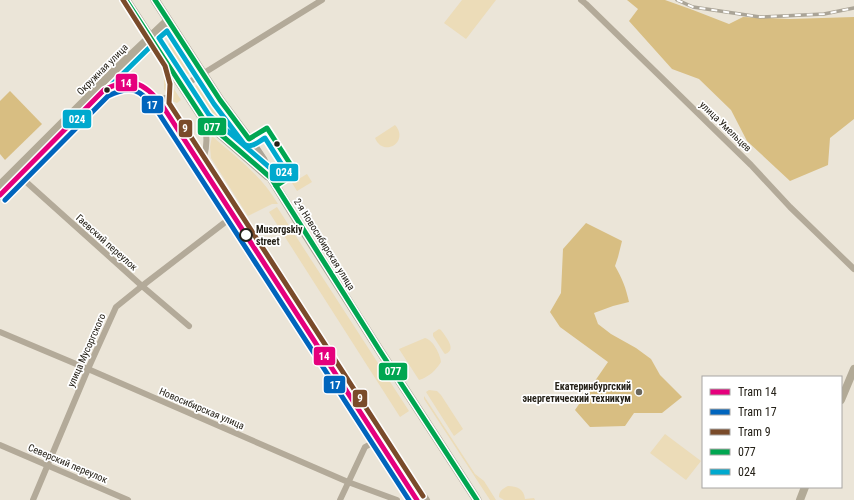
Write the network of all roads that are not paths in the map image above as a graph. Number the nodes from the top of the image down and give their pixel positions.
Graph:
1 (126, 0) edge
2 (155, 0) edge
3 (322, 0) edge
4 (581, 0) edge
5 (168, 20) junction
6 (150, 37) junction
7 (203, 73) junction
8 (183, 86) junction
9 (165, 98) dead end
10 (204, 120) junction
11 (204, 157) junction
12 (14, 171) junction
13 (271, 178) junction
14 (0, 185) edge
15 (240, 213) junction
16 (854, 268) edge
17 (142, 286) junction
18 (189, 326) dead end
19 (0, 332) edge
20 (88, 370) junction
21 (854, 370) edge
22 (842, 398) edge
23 (382, 435) junction
24 (0, 445) edge
25 (48, 465) junction
26 (348, 482) junction
27 (806, 488) edge
28 (33, 500) edge
29 (128, 500) edge
30 (340, 500) edge
31 (397, 500) edge
32 (427, 500) edge
33 (477, 500) edge
34 (800, 500) edge

1 - 6 main road
2 - 5 main road, 2-я Новосибирская улица
3 - 7 street
4 - 16 street, улица Умельцев
5 - 6 main road, Окружная улица
5 - 7 main road, 2-я Новосибирская улица
6 - 8 main road
6 - 12 main road, Окружная улица
7 - 8 street
7 - 13 main road, 2-я Новосибирская улица
8 - 10 main road
9 - 11 street
10 - 11 street
10 - 13 main road
11 - 15 street
12 - 14 main road, Окружная улица
12 - 17 street, Гаевский переулок
13 - 33 main road, 2-я Новосибирская улица
15 - 17 street, улица Мусоргского
15 - 23 street
17 - 18 street, Гаевский переулок
17 - 20 street, улица Мусоргского
19 - 20 street, Новосибирская улица
20 - 25 street, улица Мусоргского
20 - 26 street, Новосибирская улица
21 - 22 main road
23 - 26 street
23 - 32 street
24 - 25 street, Северский переулок
25 - 28 street, улица Мусоргского
25 - 29 street, Северский переулок
26 - 30 street
26 - 31 street, Новосибирская улица
27 - 34 main road

